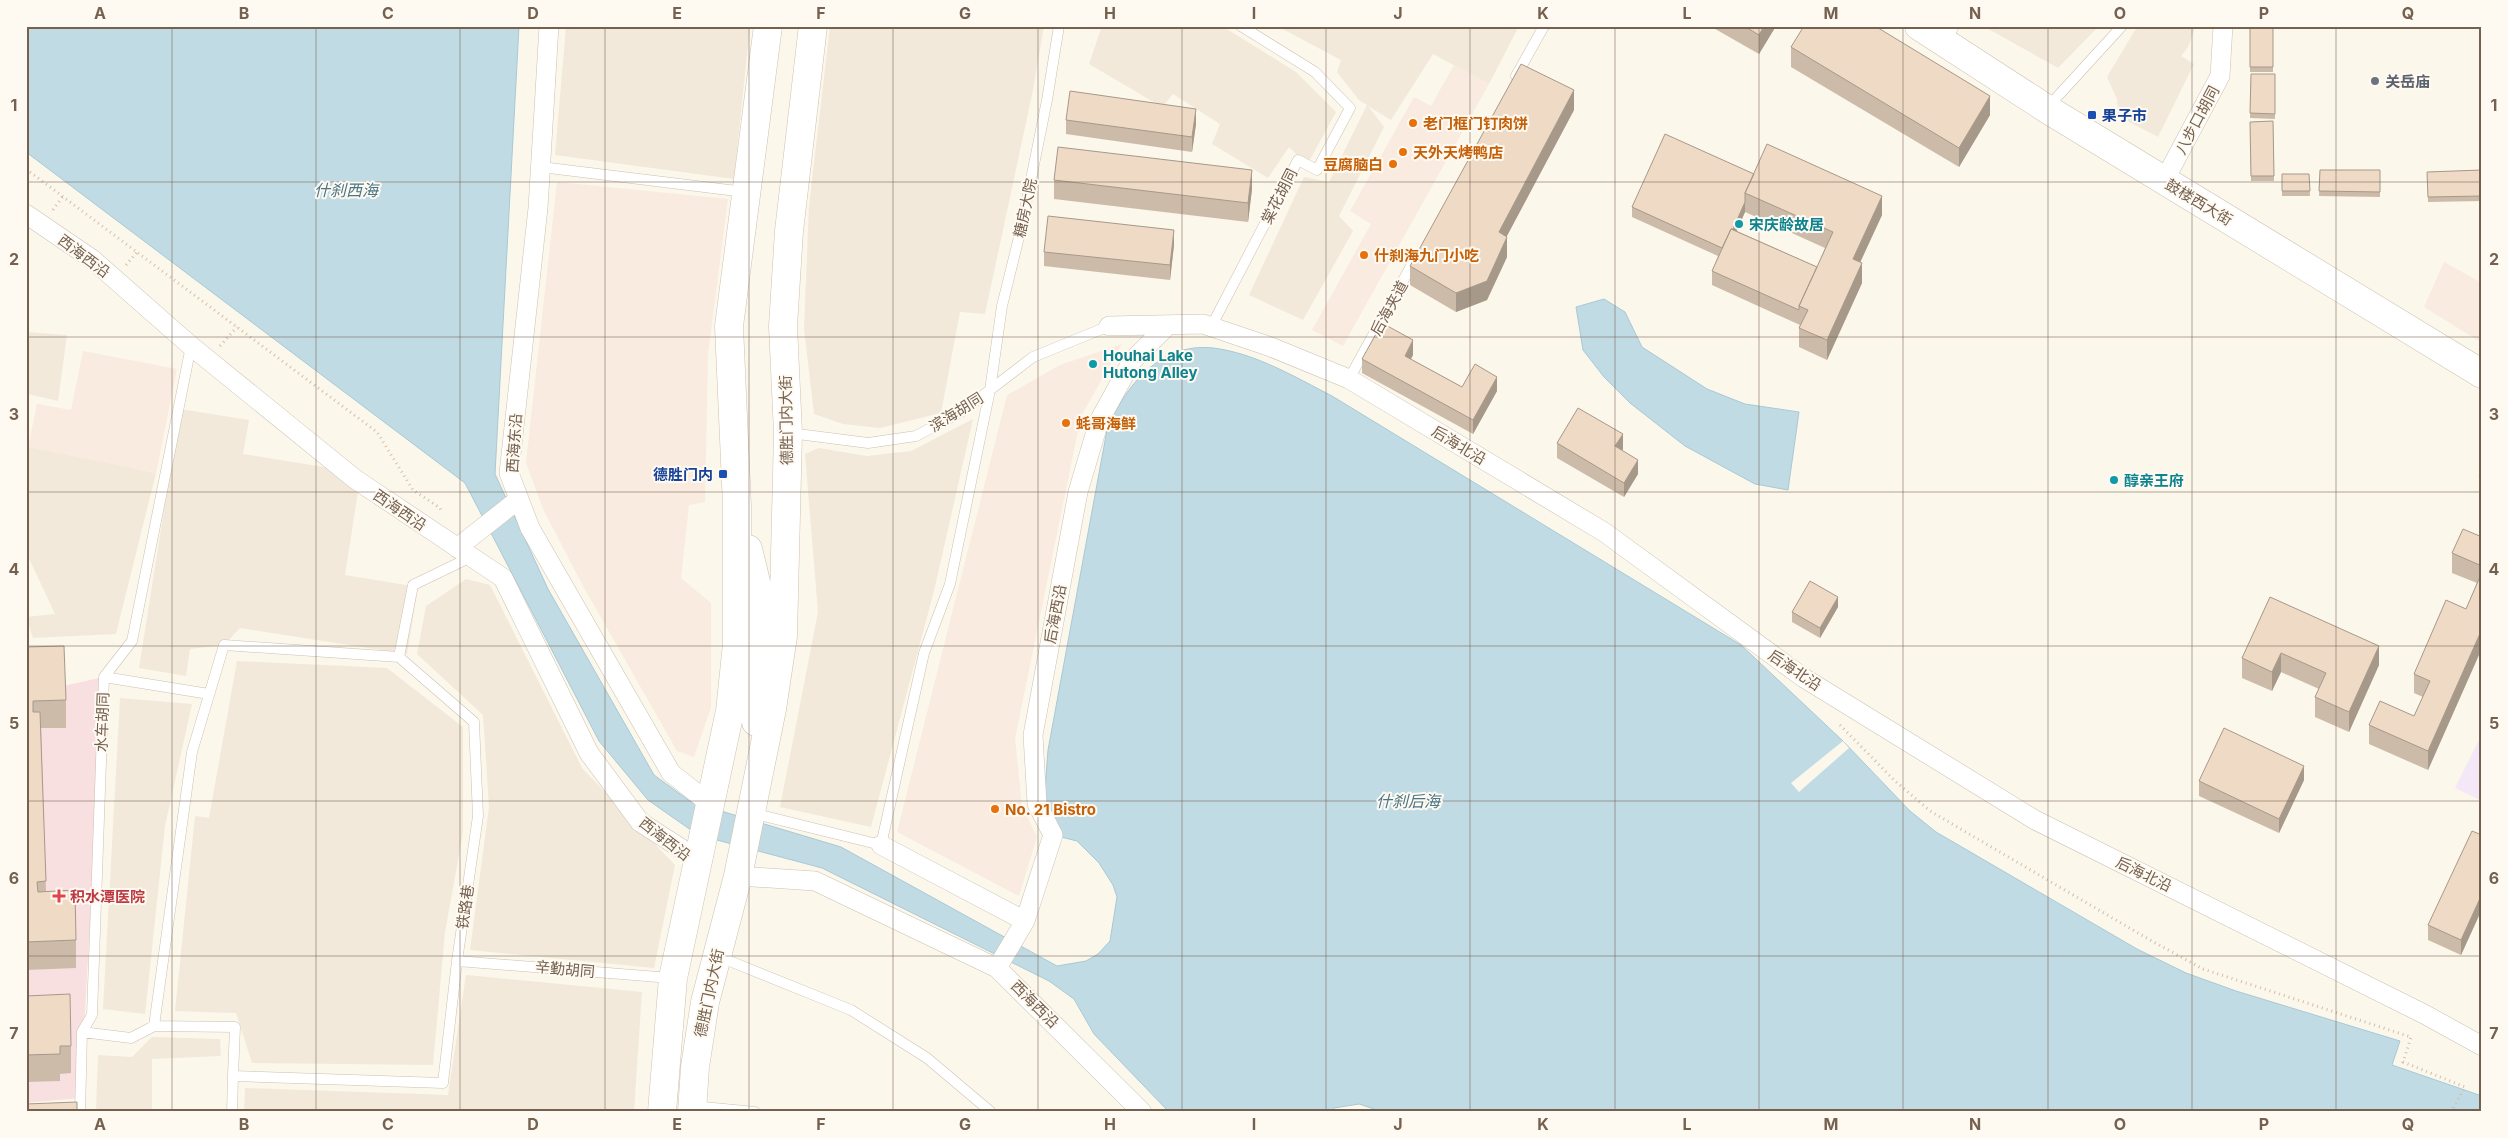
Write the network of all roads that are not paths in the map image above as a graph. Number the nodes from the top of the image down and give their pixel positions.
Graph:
1 (549, 26) edge
2 (768, 26) edge
3 (813, 26) edge
4 (1059, 26) edge
5 (1241, 26) edge
6 (1544, 26) edge
7 (1919, 26) edge
8 (2122, 26) edge
9 (2223, 26) edge
10 (1950, 35) edge
11 (1511, 86) edge
12 (2047, 109) junction
13 (541, 167) junction
14 (2164, 180) junction
15 (745, 192) junction
16 (26, 214) edge
17 (1420, 250) edge
18 (1168, 325) junction
19 (1109, 326) joint
20 (1211, 328) junction
21 (191, 346) junction
22 (2482, 374) edge
23 (1349, 379) junction
24 (990, 390) junction
25 (788, 433) junction
26 (515, 502) junction
27 (737, 506) junction
28 (459, 549) junction
29 (399, 657) junction
30 (104, 677) junction
31 (210, 694) junction
32 (709, 802) junction
33 (746, 811) junction
34 (881, 845) junction
35 (698, 865) junction
36 (732, 876) junction
37 (1025, 921) junction
38 (716, 956) junction
39 (458, 961) junction
40 (997, 968) junction
41 (673, 978) junction
42 (154, 1026) junction
43 (82, 1032) junction
44 (2482, 1046) edge
45 (665, 1068) junction
46 (233, 1076) junction
47 (692, 1109) edge
48 (80, 1112) edge
49 (232, 1112) edge
50 (662, 1112) edge
51 (754, 1112) edge
52 (991, 1112) edge
53 (1142, 1112) edge

1 - 13 street, 西海东沿
2 - 15 main road
3 - 25 main road, 德胜门内大街
4 - 24 lane, 糖房大院
5 - 20 lane, 棠花胡同
6 - 11 lane
7 - 10 main road, 鼓楼西大街
8 - 12 lane
9 - 14 street, 八步口胡同
10 - 12 main road, 鼓楼西大街
12 - 14 main road, 鼓楼西大街
13 - 15 lane
13 - 26 street, 西海东沿
14 - 22 main road, 鼓楼西大街
15 - 27 main road
16 - 21 street, 西海西沿
17 - 23 lane, 后海夹道
18 - 19 street, 后海北沿
18 - 20 street, 后海北沿
18 - 37 street, 后海西沿
19 - 24 lane, 滨海胡同
20 - 23 street, 后海北沿
21 - 28 street, 西海西沿
21 - 30 lane, 水车胡同
23 - 44 street, 后海北沿
24 - 25 lane, 滨海胡同
24 - 34 lane, 糖房大院
25 - 33 main road, 德胜门内大街
26 - 28 street
26 - 32 street, 西海东沿
27 - 32 main road
27 - 33 main road
28 - 29 lane
28 - 35 street, 西海西沿
29 - 31 lane
29 - 39 lane, 铁路巷
30 - 31 lane
30 - 43 lane, 水车胡同
31 - 42 lane
32 - 35 main road, 德胜门内大街
33 - 34 lane
33 - 36 main road
34 - 37 street
35 - 41 main road, 德胜门内大街
36 - 38 main road, 德胜门内大街
36 - 40 street, 西海西沿
36 - 45 main road, 德胜门内大街
37 - 40 street, 后海西沿
38 - 47 main road, 德胜门内大街
38 - 52 lane
39 - 41 lane, 辛勤胡同
39 - 46 lane, 铁路巷
40 - 53 street, 西海西沿
41 - 45 main road, 德胜门内大街
42 - 43 lane
42 - 46 lane
43 - 48 lane, 水车胡同
45 - 50 main road, 德胜门内大街
46 - 49 lane
47 - 51 lane

